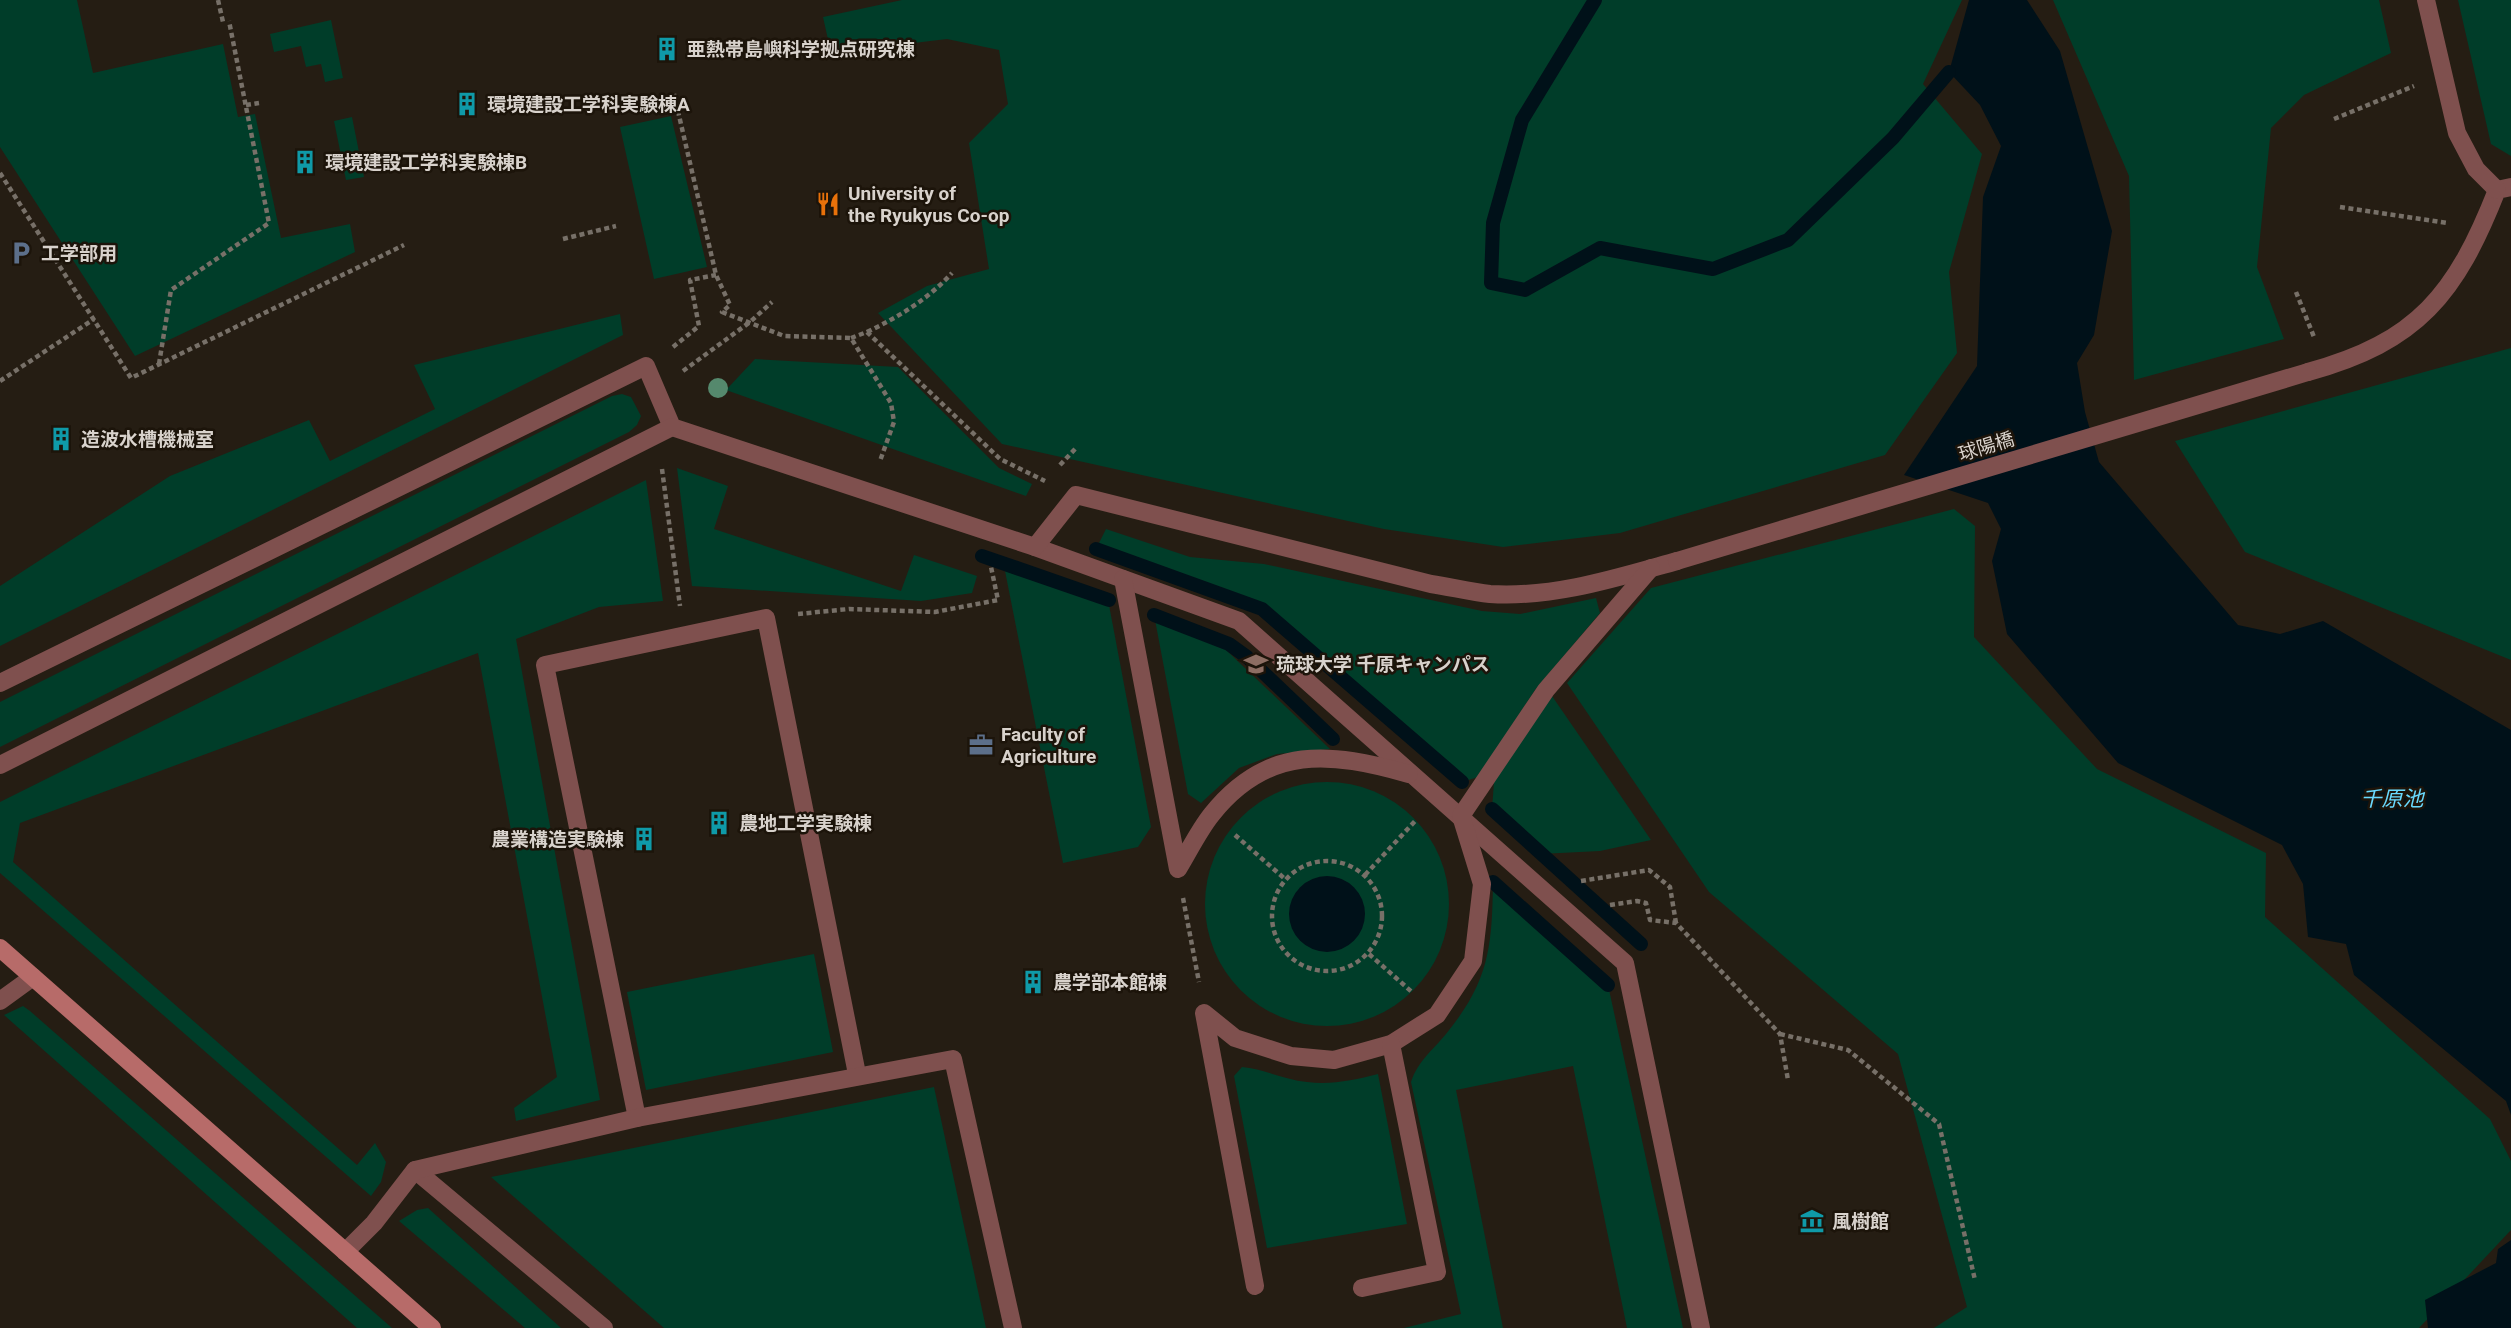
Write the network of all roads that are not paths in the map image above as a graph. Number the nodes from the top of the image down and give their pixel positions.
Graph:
1 (2426, 0) edge
2 (2504, 189) edge
3 (672, 427) junction
4 (1035, 547) junction
5 (1651, 568) junction
6 (1123, 579) junction
7 (0, 683) edge
8 (0, 765) edge
9 (1412, 775) junction
10 (1461, 817) junction
11 (0, 948) edge
12 (33, 978) junction
13 (0, 1000) edge
14 (1391, 1044) junction
15 (857, 1074) junction
16 (637, 1118) junction
17 (415, 1170) junction
18 (345, 1252) junction
19 (1255, 1286) dead end
20 (1362, 1288) dead end
21 (432, 1328) edge
22 (604, 1328) edge
23 (1013, 1328) edge
24 (1702, 1328) edge

1 - 2 street
2 - 5 street, 球陽橋
3 - 4 street
3 - 7 street
3 - 8 street
4 - 5 street, 球陽橋
4 - 6 street
5 - 10 street
6 - 9 street
6 - 9 street
9 - 10 street
10 - 14 street
10 - 24 street
11 - 12 street
12 - 13 street
12 - 18 street
14 - 19 street
14 - 20 street
15 - 16 street
15 - 16 street
15 - 23 street
16 - 17 street
17 - 18 street
17 - 22 street
18 - 21 street

